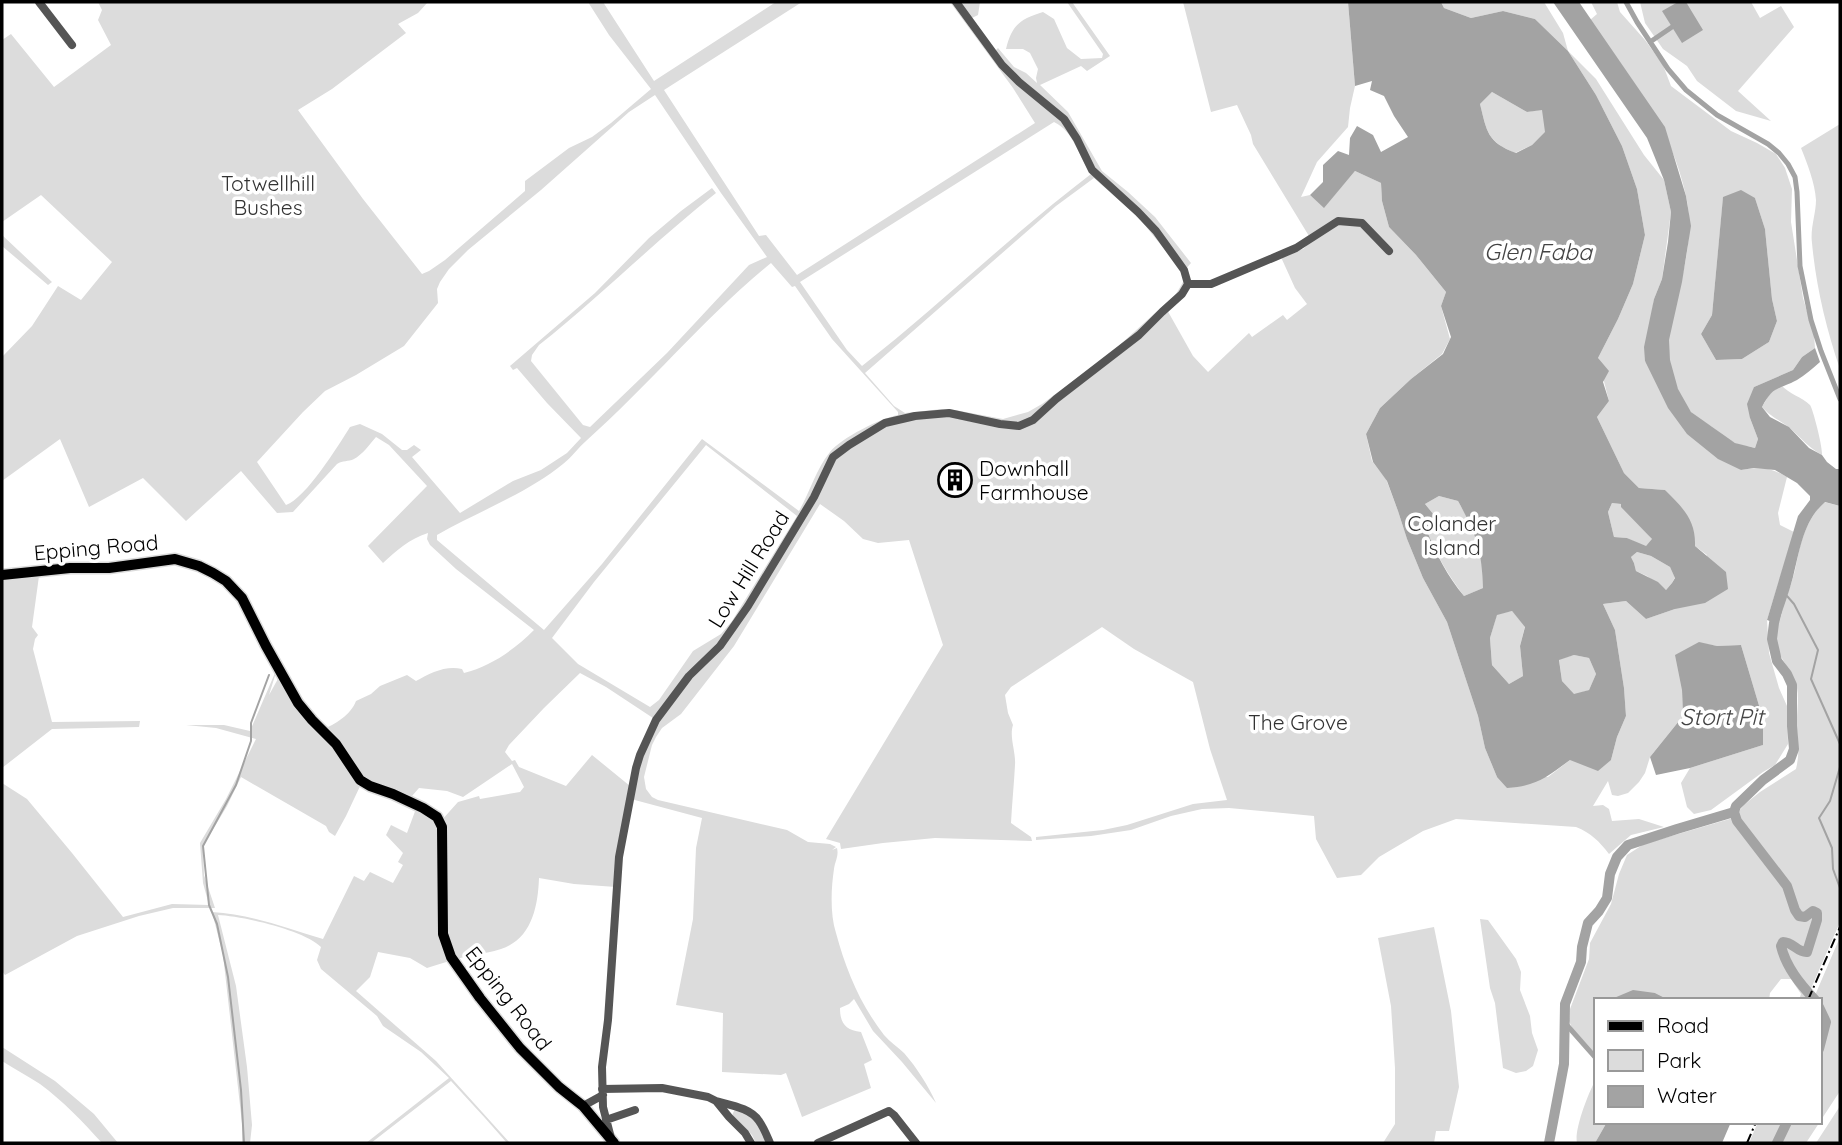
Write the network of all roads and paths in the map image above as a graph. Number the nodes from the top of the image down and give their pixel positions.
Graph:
1 (39, 2) edge
2 (956, 2) edge
3 (72, 45) dead end
4 (1389, 251) dead end
5 (1188, 284) junction
6 (2, 575) edge
7 (602, 1092) junction
8 (716, 1101) junction
9 (583, 1106) junction
10 (735, 1107) junction
11 (635, 1110) dead end
12 (729, 1117) junction
13 (606, 1121) junction
14 (613, 1141) edge
15 (751, 1143) edge
16 (770, 1143) edge
17 (818, 1143) edge
18 (916, 1143) edge

1 - 3 street
2 - 5 street
4 - 5 street
5 - 7 street, Low Hill Road
6 - 9 main road, Epping Road
7 - 8 street
7 - 9 street
7 - 13 street, Low Hill Road
8 - 10 street
8 - 12 street
9 - 14 main road, Epping Road
10 - 12 street
10 - 16 street
11 - 13 street
12 - 15 street
13 - 14 street, Low Hill Road
17 - 18 street

